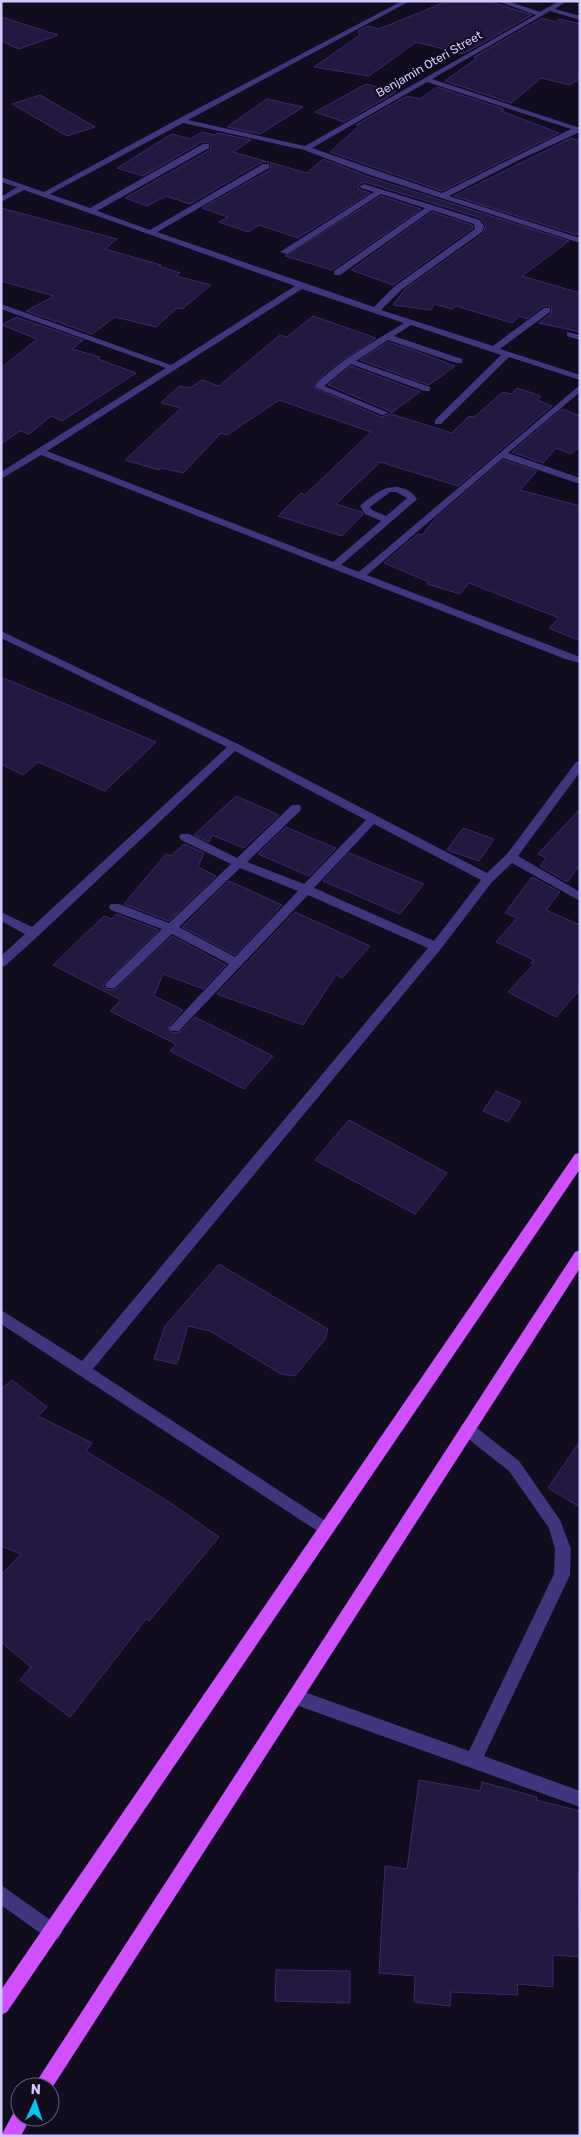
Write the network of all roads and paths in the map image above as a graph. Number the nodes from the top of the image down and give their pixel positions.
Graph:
1 (407, 1) edge
2 (500, 1) edge
3 (564, 1) edge
4 (549, 9) junction
5 (540, 14) junction
6 (580, 18) edge
7 (426, 80) junction
8 (180, 120) junction
9 (579, 129) edge
10 (206, 146) dead end
11 (306, 148) junction
12 (266, 166) dead end
13 (1, 179) edge
14 (23, 186) junction
15 (364, 186) dead end
16 (380, 192) junction
17 (45, 194) junction
18 (443, 196) junction
19 (1, 200) edge
20 (431, 207) junction
21 (91, 210) junction
22 (151, 232) junction
23 (580, 241) edge
24 (284, 252) dead end
25 (336, 273) dead end
26 (301, 286) junction
27 (1, 306) edge
28 (547, 310) dead end
29 (375, 311) junction
30 (410, 323) junction
31 (570, 334) dead end
32 (388, 337) junction
33 (580, 338) edge
34 (493, 350) junction
35 (506, 354) junction
36 (350, 360) junction
37 (459, 361) dead end
38 (172, 368) junction
39 (580, 378) edge
40 (580, 387) edge
41 (427, 389) dead end
42 (385, 413) dead end
43 (438, 422) dead end
44 (40, 451) junction
45 (502, 454) junction
46 (1, 476) edge
47 (580, 481) edge
48 (387, 520) junction
49 (334, 566) junction
50 (360, 576) junction
51 (1, 634) edge
52 (580, 660) edge
53 (234, 746) junction
54 (580, 764) edge
55 (296, 808) dead end
56 (373, 818) junction
57 (184, 837) dead end
58 (511, 857) junction
59 (239, 863) junction
60 (488, 879) junction
61 (307, 890) junction
62 (580, 897) edge
63 (115, 906) dead end
64 (1, 916) edge
65 (171, 928) junction
66 (34, 933) junction
67 (436, 947) junction
68 (1, 963) edge
69 (237, 963) junction
70 (111, 985) dead end
71 (175, 1028) dead end
72 (580, 1158) edge
73 (580, 1256) edge
74 (1, 1316) edge
75 (83, 1370) junction
76 (467, 1429) junction
77 (326, 1529) junction
78 (296, 1697) junction
79 (473, 1760) junction
80 (580, 1799) edge
81 (1, 1894) edge
82 (52, 1932) junction
83 (1, 2006) edge
84 (49, 2077) edge

1 - 8 street
2 - 5 street
3 - 4 street, Benjamin Oteri Street
4 - 5 street, Benjamin Oteri Street
4 - 6 street
5 - 7 street, Benjamin Oteri Street
7 - 9 street
7 - 11 street, Benjamin Oteri Street
8 - 11 street
8 - 17 street
9 - 18 street
10 - 21 street
11 - 18 street
12 - 22 street
13 - 14 street
14 - 17 street
14 - 19 street
15 - 16 street
16 - 20 street
16 - 24 street
17 - 21 street
18 - 23 street
20 - 25 street
20 - 29 street
21 - 22 street
22 - 26 street
26 - 29 street
26 - 38 street
27 - 38 street
28 - 34 street
29 - 30 street
30 - 32 street
30 - 34 street
31 - 33 street
32 - 36 street
32 - 37 street
34 - 35 street
35 - 39 street
35 - 43 street
36 - 41 street
36 - 42 street
38 - 44 street
40 - 45 street
44 - 46 street
44 - 49 street
45 - 47 street
45 - 50 street
48 - 48 street
48 - 49 street
49 - 50 street
50 - 52 street
51 - 53 street
53 - 56 street
53 - 66 street
54 - 58 street
55 - 59 street
56 - 60 street
56 - 61 street
57 - 59 street
58 - 60 street
58 - 62 street
59 - 61 street
59 - 65 street
60 - 67 street
61 - 67 street
61 - 69 street
63 - 65 street
64 - 66 street
65 - 69 street
65 - 70 street
66 - 68 street
67 - 75 street
69 - 71 street
72 - 77 main road
73 - 76 main road
74 - 75 street
75 - 77 street
76 - 78 main road
76 - 79 street
77 - 82 main road
78 - 79 street
78 - 84 main road
79 - 80 street
81 - 82 street
82 - 83 main road

